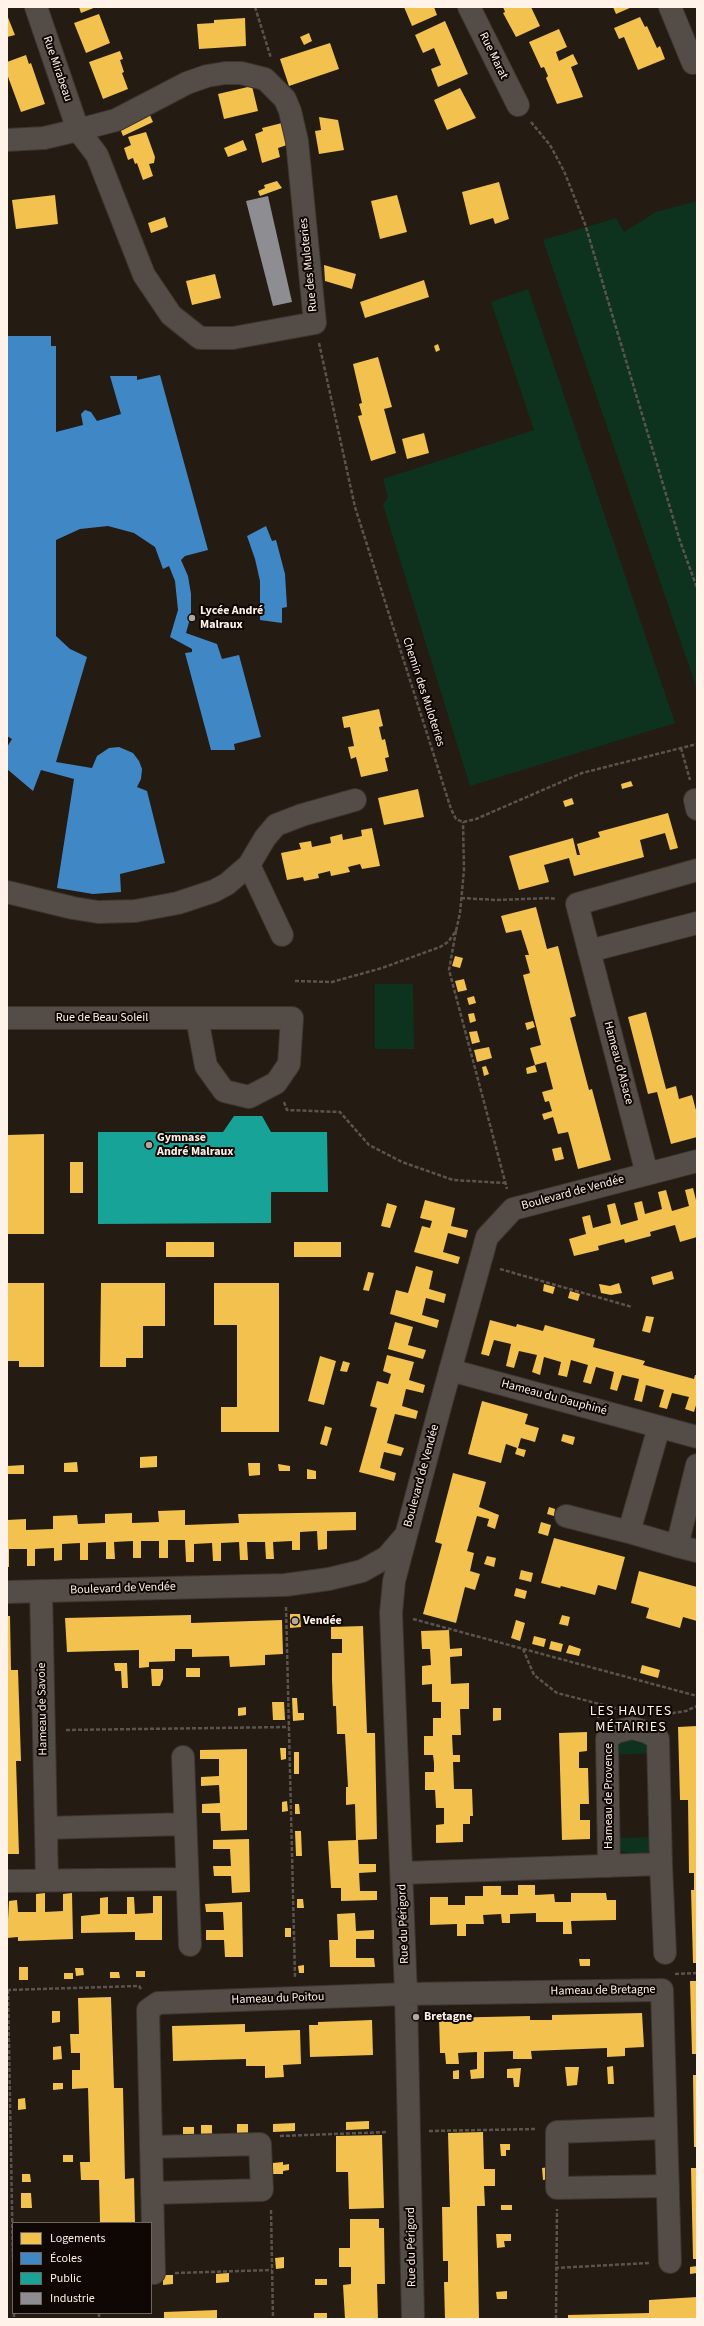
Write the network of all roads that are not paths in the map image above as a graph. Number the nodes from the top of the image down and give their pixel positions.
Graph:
1 (36, 7) edge
2 (469, 7) edge
3 (670, 7) edge
4 (693, 63) dead end
5 (518, 105) road end
6 (78, 130) junction
7 (7, 140) edge
8 (355, 800) dead end
9 (250, 865) junction
10 (697, 870) edge
11 (7, 892) edge
12 (697, 923) edge
13 (282, 935) dead end
14 (589, 951) junction
15 (7, 1018) edge
16 (197, 1018) junction
17 (697, 1161) edge
18 (647, 1174) junction
19 (450, 1370) junction
20 (659, 1427) junction
21 (697, 1436) edge
22 (697, 1465) edge
23 (566, 1516) dead end
24 (409, 1530) junction
25 (629, 1532) junction
26 (687, 1549) edge
27 (40, 1591) junction
28 (7, 1592) edge
29 (183, 1758) dead end
30 (185, 1824) junction
31 (46, 1828) junction
32 (661, 1864) junction
33 (609, 1866) junction
34 (402, 1873) junction
35 (186, 1879) junction
36 (47, 1880) junction
37 (7, 1881) edge
38 (190, 1944) dead end
39 (667, 1964) road end
40 (406, 1994) junction
41 (666, 2128) junction
42 (151, 2147) junction
43 (668, 2186) junction
44 (152, 2193) junction
45 (670, 2262) road end
46 (154, 2273) road end
47 (413, 2319) edge

1 - 6 street, Rue Mirabeau
2 - 5 street, Rue Marat
3 - 4 street
6 - 6 street, Rue des Muloteries
6 - 7 street
8 - 9 street
9 - 11 street
9 - 13 street
10 - 14 street, Hameau d'Alsace
12 - 14 street
14 - 18 street, Hameau d'Alsace
15 - 16 street, Rue de Beau Soleil
16 - 16 street, Rue de Beau Soleil
17 - 18 street, Boulevard de Vendée
18 - 19 street, Boulevard de Vendée
19 - 20 street, Hameau du Dauphiné
19 - 24 street, Boulevard de Vendée
20 - 21 street, Hameau du Dauphiné
20 - 25 street
22 - 26 street
23 - 25 street
24 - 27 street, Boulevard de Vendée
24 - 34 street, Rue du Périgord
25 - 26 street
27 - 28 street, Boulevard de Vendée
27 - 31 street, Hameau de Savoie
29 - 30 street
30 - 31 street
30 - 35 street
31 - 36 street, Hameau de Savoie
32 - 33 street, Hameau de Provence
32 - 33 street, Hameau de Provence
32 - 39 street, Hameau de Provence
33 - 34 street, Hameau de Provence
34 - 40 street, Rue du Périgord
35 - 36 street
35 - 38 street
36 - 37 street
40 - 41 street, Hameau de Bretagne
40 - 42 street, Hameau du Poitou
40 - 47 street, Rue du Périgord
41 - 43 street, Hameau de Bretagne
41 - 43 street
42 - 44 street
42 - 44 street
43 - 45 street, Hameau de Bretagne
44 - 46 street

